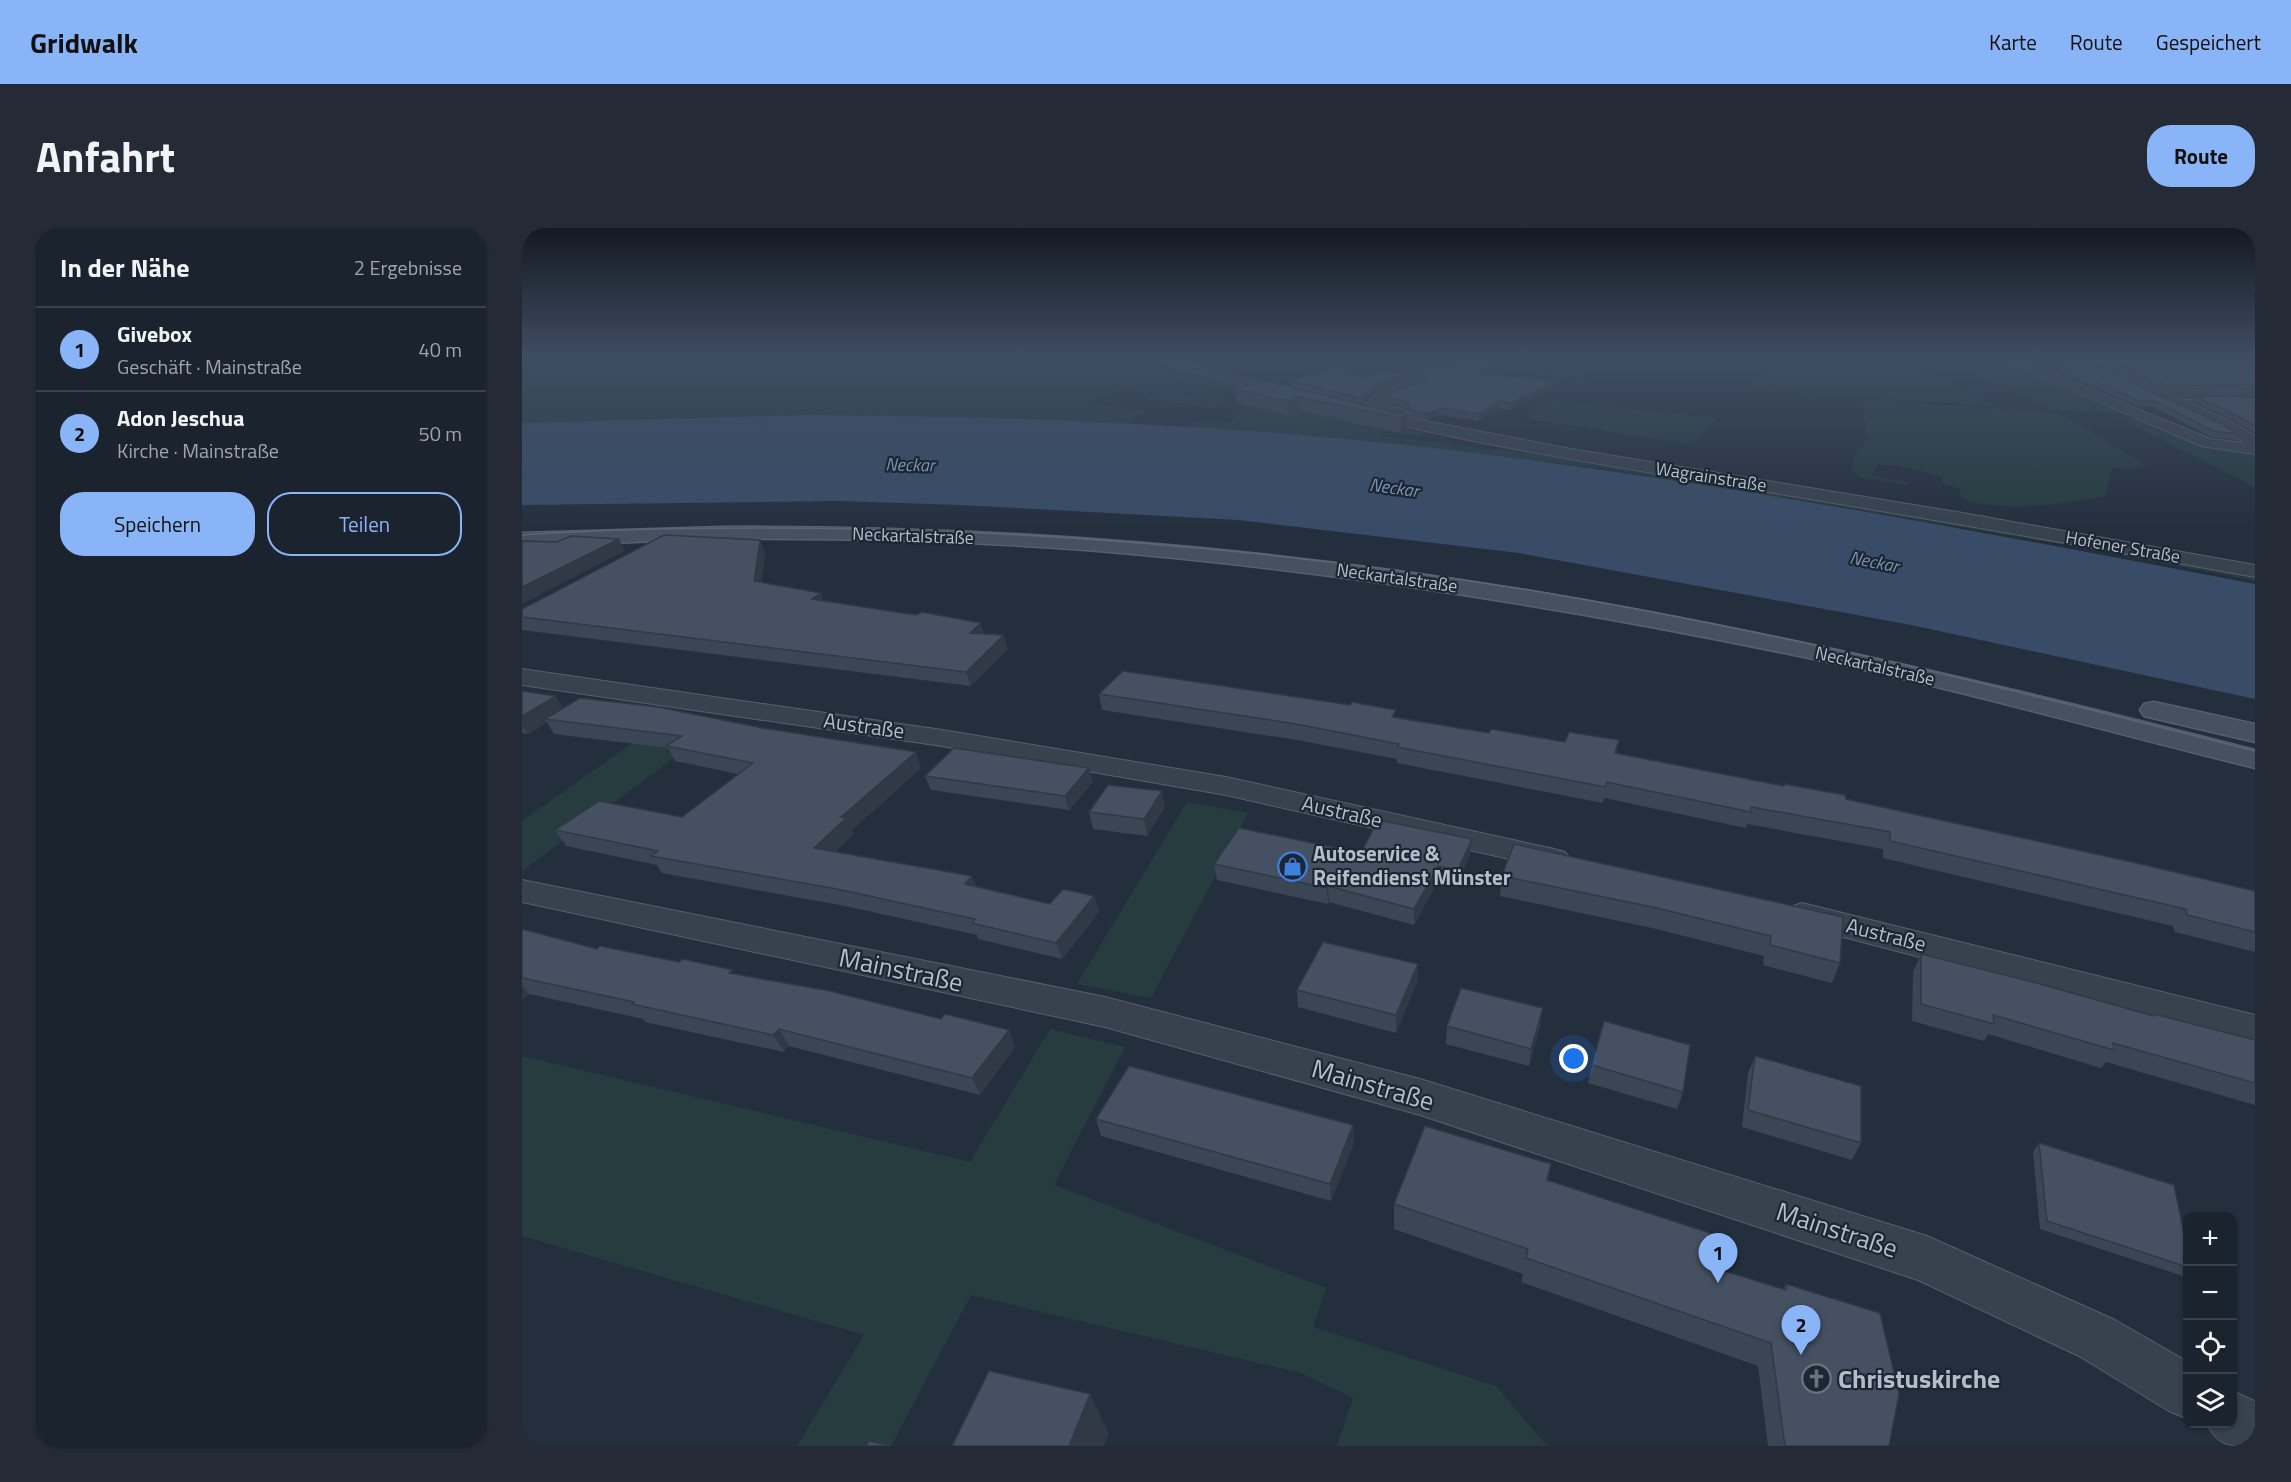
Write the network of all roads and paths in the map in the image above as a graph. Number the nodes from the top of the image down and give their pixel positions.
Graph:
1 (1374, 415) edge
2 (1406, 415) edge
3 (2140, 415) edge
4 (2205, 415) edge
5 (1432, 429) junction
6 (2255, 443) edge
7 (2255, 449) edge
8 (522, 523) edge
9 (1991, 524) joint
10 (674, 535) junction
11 (522, 539) edge
12 (634, 557) edge
13 (2255, 571) edge
14 (522, 676) edge
15 (2255, 733) edge
16 (2255, 759) edge
17 (1586, 867) edge
18 (522, 891) edge
19 (1772, 908) edge
20 (2255, 1030) edge
21 (2183, 1390) edge
22 (2237, 1421) edge
23 (2255, 1432) edge

1 - 5 street, Wagrainstraße
2 - 5 street, Wagrainstraße
3 - 7 street
4 - 6 street
5 - 9 street, Wagrainstraße
8 - 15 main road, Neckartalstraße
9 - 13 street, Hofener Straße
10 - 11 main road, Neckartalstraße
10 - 12 street
10 - 16 main road, Neckartalstraße
14 - 17 street, Austraße
18 - 21 street, Mainstraße
19 - 20 street, Austraße
22 - 23 street

